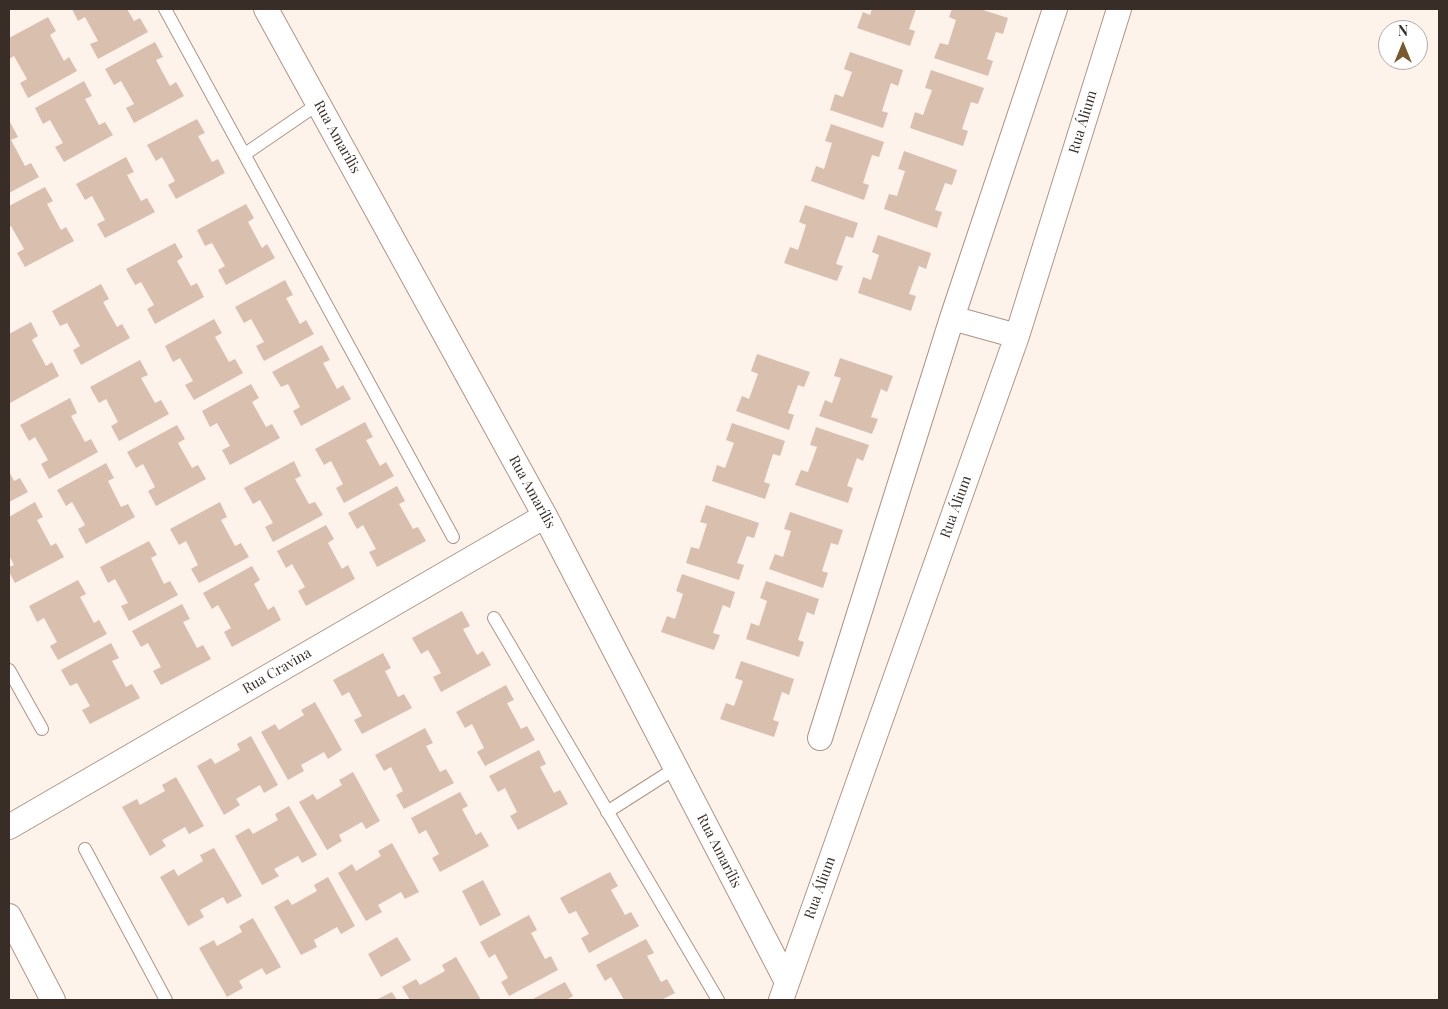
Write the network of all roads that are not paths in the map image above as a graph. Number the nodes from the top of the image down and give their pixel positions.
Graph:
1 (165, 9) edge
2 (266, 9) edge
3 (1055, 9) edge
4 (1119, 9) edge
5 (318, 104) junction
6 (246, 154) junction
7 (952, 318) junction
8 (1017, 336) junction
9 (545, 516) junction
10 (453, 537) dead end
11 (494, 618) dead end
12 (9, 670) edge
13 (42, 729) dead end
14 (820, 738) dead end
15 (676, 768) junction
16 (607, 812) junction
17 (9, 826) edge
18 (85, 849) dead end
19 (9, 916) edge
20 (784, 991) edge
21 (53, 1000) edge
22 (166, 1000) edge
23 (718, 1000) edge

1 - 6 lane
2 - 5 street, Rua Amarílis
3 - 7 street
4 - 8 street, Rua Álium
5 - 6 lane
5 - 9 street, Rua Amarílis
6 - 10 lane
7 - 8 street
7 - 14 street
8 - 20 street, Rua Álium
9 - 15 street, Rua Amarílis
9 - 17 street, Rua Cravina
11 - 16 lane
12 - 13 lane
15 - 16 lane
15 - 20 street, Rua Amarílis
16 - 23 lane
18 - 22 lane
19 - 21 street

